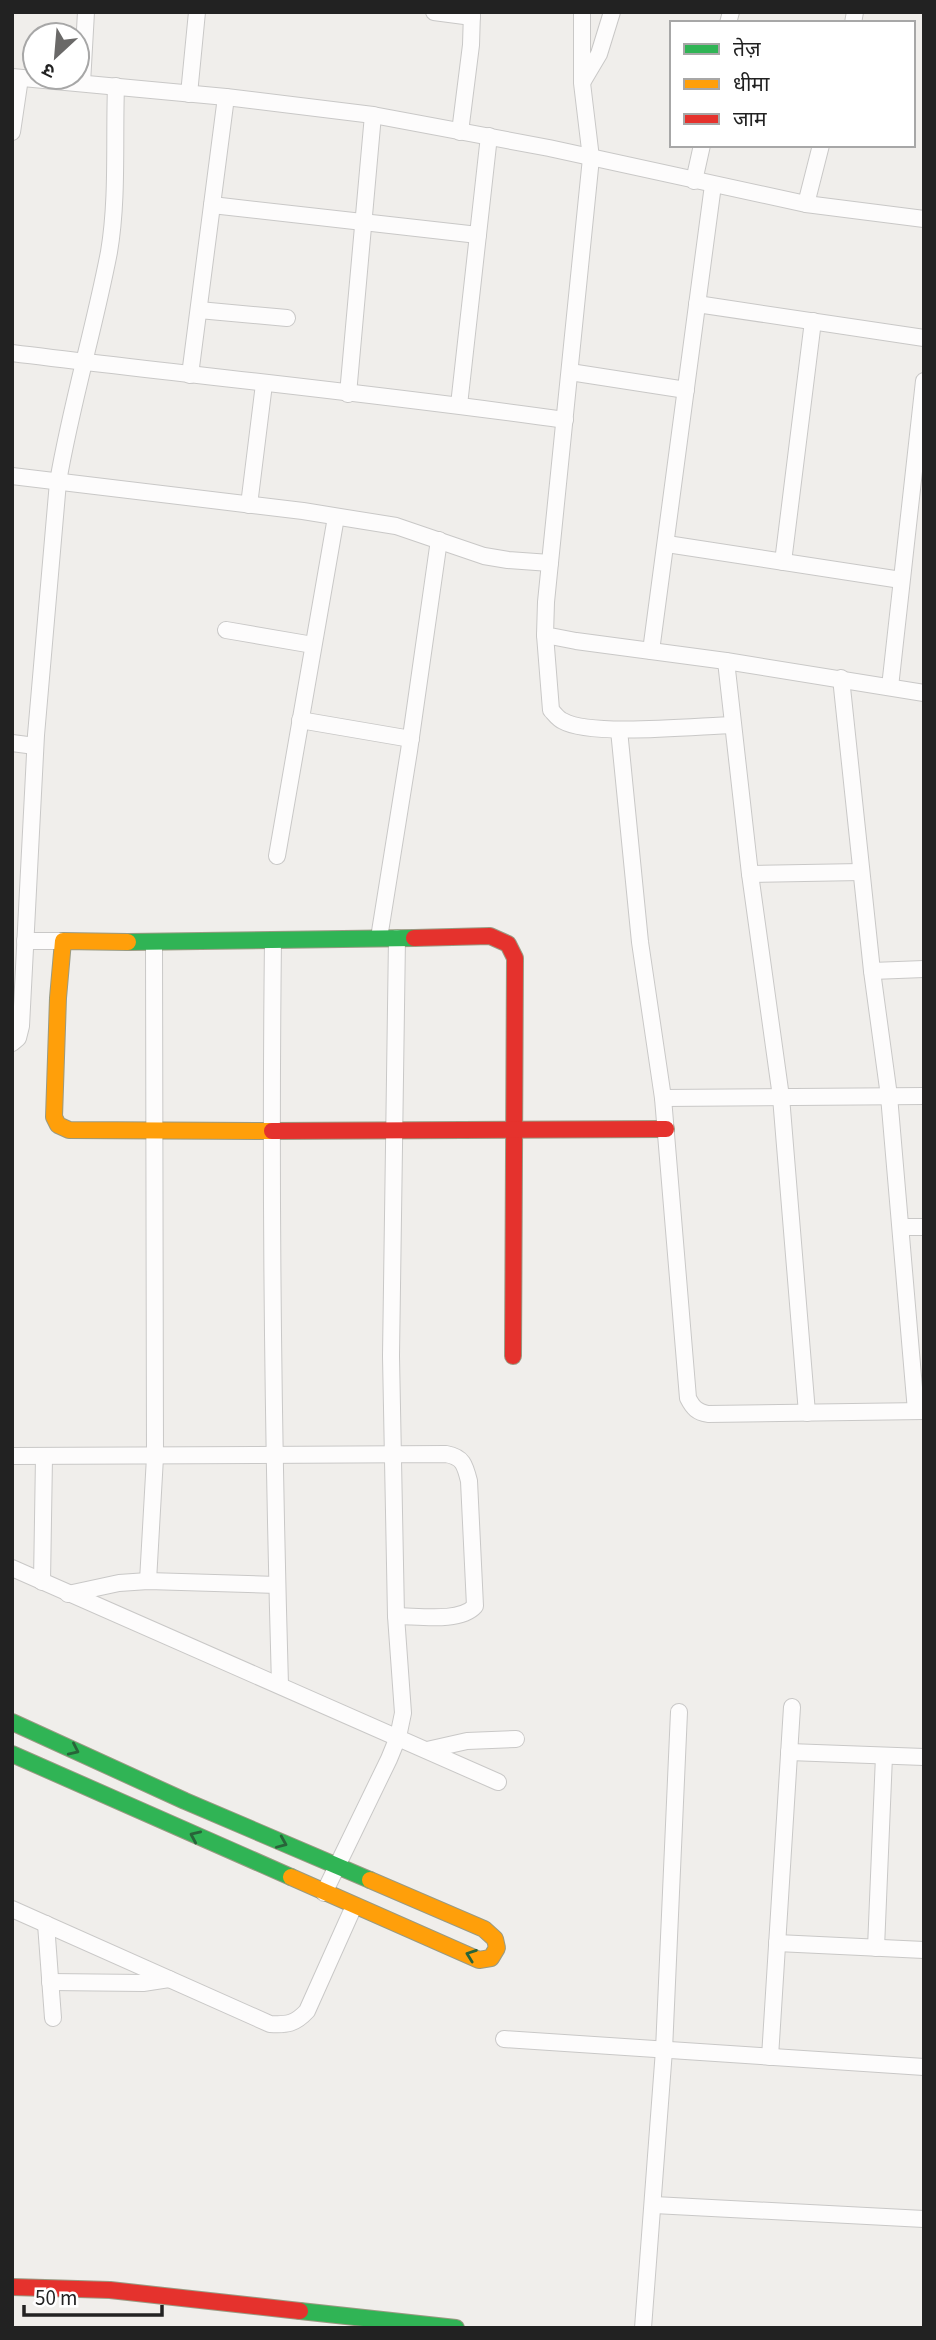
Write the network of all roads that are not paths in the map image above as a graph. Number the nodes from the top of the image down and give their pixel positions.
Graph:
1 (197, 12) edge
2 (434, 12) edge
3 (582, 12) edge
4 (612, 12) edge
5 (472, 15) edge
6 (16, 78) edge
7 (582, 83) junction
8 (91, 84) edge
9 (116, 86) junction
10 (189, 94) junction
11 (226, 97) junction
12 (373, 115) junction
13 (12, 132) edge
14 (460, 132) junction
15 (489, 136) junction
16 (702, 147) edge
17 (820, 147) edge
18 (591, 158) junction
19 (694, 181) junction
20 (713, 186) junction
21 (806, 204) junction
22 (212, 205) junction
23 (924, 219) edge
24 (362, 221) junction
25 (478, 235) junction
26 (697, 304) junction
27 (199, 310) junction
28 (287, 318) dead end
29 (813, 321) junction
30 (924, 338) edge
31 (12, 353) edge
32 (83, 362) junction
33 (570, 372) junction
34 (190, 375) junction
35 (924, 381) edge
36 (264, 384) junction
37 (686, 390) junction
38 (348, 394) junction
39 (459, 405) junction
40 (922, 414) edge
41 (565, 420) junction
42 (12, 476) edge
43 (58, 482) junction
44 (249, 505) junction
45 (335, 517) junction
46 (439, 540) junction
47 (667, 544) junction
48 (783, 562) junction
49 (550, 563) junction
50 (901, 580) junction
51 (226, 630) dead end
52 (545, 635) junction
53 (313, 645) junction
54 (651, 651) junction
55 (726, 661) junction
56 (841, 678) junction
57 (890, 687) junction
58 (924, 693) edge
59 (300, 720) junction
60 (733, 725) junction
61 (619, 730) junction
62 (411, 738) junction
63 (12, 743) edge
64 (35, 746) junction
65 (277, 856) dead end
66 (862, 872) junction
67 (750, 874) junction
68 (379, 938) junction
69 (397, 938) junction
70 (273, 940) junction
71 (26, 941) junction
72 (63, 941) junction
73 (155, 943) junction
74 (924, 969) edge
75 (872, 971) junction
76 (12, 1043) edge
77 (890, 1096) junction
78 (924, 1096) edge
79 (780, 1097) junction
80 (663, 1098) junction
81 (516, 1129) junction
82 (666, 1129) junction
83 (271, 1130) junction
84 (394, 1130) junction
85 (154, 1131) junction
86 (901, 1227) junction
87 (924, 1227) edge
88 (513, 1356) dead end
89 (920, 1411) edge
90 (807, 1413) junction
91 (392, 1454) junction
92 (12, 1456) edge
93 (274, 1456) junction
94 (44, 1457) junction
95 (155, 1457) junction
96 (12, 1568) edge
97 (148, 1581) junction
98 (42, 1582) junction
99 (277, 1585) junction
100 (68, 1594) junction
101 (396, 1616) junction
102 (280, 1685) junction
103 (792, 1707) dead end
104 (679, 1712) dead end
105 (12, 1722) edge
106 (398, 1737) junction
107 (516, 1739) dead end
108 (427, 1750) junction
109 (789, 1752) junction
110 (12, 1755) edge
111 (884, 1756) junction
112 (924, 1757) edge
113 (498, 1782) dead end
114 (337, 1866) junction
115 (324, 1893) junction
116 (354, 1906) junction
117 (12, 1909) edge
118 (46, 1924) junction
119 (777, 1943) junction
120 (876, 1948) junction
121 (924, 1950) edge
122 (169, 1979) junction
123 (50, 1982) junction
124 (53, 2018) dead end
125 (504, 2039) dead end
126 (664, 2050) junction
127 (769, 2057) junction
128 (924, 2067) edge
129 (654, 2205) junction
130 (924, 2219) edge
131 (12, 2287) edge
132 (456, 2328) edge
133 (643, 2328) edge

1 - 10 street
2 - 5 street
3 - 7 street
4 - 7 street
5 - 14 street
6 - 13 street
7 - 18 street
8 - 9 street
9 - 10 street
9 - 32 street
10 - 11 street
11 - 12 street
11 - 22 street
12 - 14 street
12 - 24 street
14 - 15 street
15 - 18 street
15 - 25 street
16 - 19 street
17 - 21 street
18 - 19 street
18 - 33 street
19 - 20 street
20 - 21 street
20 - 26 street
21 - 23 street
22 - 24 street
22 - 27 street
24 - 25 street
24 - 38 street
25 - 39 street
26 - 29 street
26 - 37 street
27 - 28 street
27 - 34 street
29 - 30 street
29 - 48 street
31 - 32 street
32 - 34 street
32 - 43 street
33 - 37 street
33 - 41 street
34 - 36 street
35 - 40 street
36 - 38 street
36 - 44 street
37 - 47 street
38 - 39 street
39 - 41 street
40 - 50 street
41 - 49 street
42 - 43 street
43 - 44 street
43 - 64 street
44 - 45 street
45 - 46 street
45 - 53 street
46 - 49 street
46 - 62 street
47 - 48 street
47 - 54 street
48 - 50 street
49 - 52 street
50 - 57 street
51 - 53 street
52 - 54 street
52 - 61 street
53 - 59 street
54 - 55 street
55 - 56 street
55 - 60 street
56 - 57 street
56 - 66 street
57 - 58 street
59 - 62 street
59 - 65 street
60 - 61 street
60 - 67 street
61 - 80 street
62 - 68 street
63 - 64 street
64 - 71 street
66 - 67 street
66 - 75 street
67 - 79 street
68 - 69 street
68 - 70 street
69 - 81 street
69 - 84 street
70 - 73 street
70 - 83 street
71 - 72 street
71 - 76 street
72 - 73 street
72 - 85 street
73 - 85 street
74 - 75 street
75 - 77 street
77 - 78 street
77 - 79 street
77 - 86 street
79 - 80 street
79 - 90 street
80 - 82 street
81 - 82 street
81 - 84 street
81 - 88 street
82 - 90 street
83 - 84 street
83 - 85 street
83 - 93 street
84 - 91 street
85 - 95 street
86 - 87 street
86 - 89 street
89 - 90 street
91 - 93 street
91 - 101 street
91 - 101 street
92 - 94 street
93 - 95 street
93 - 99 street
94 - 95 street
94 - 98 street
95 - 97 street
96 - 98 street
97 - 99 street
97 - 100 street
98 - 100 street
99 - 102 street
100 - 102 street
101 - 106 street
102 - 106 street
103 - 109 street
104 - 126 street
105 -> 114 street
106 - 108 street
106 - 114 street
107 - 108 street
108 - 113 street
109 - 111 street
109 - 119 street
115 -> 110 street
111 - 112 street
111 - 120 street
114 - 115 street
114 -> 116 street
115 - 116 street
116 - 122 street
117 - 118 street
118 - 122 street
118 - 123 street
119 - 120 street
119 - 127 street
120 - 121 street
122 - 123 street
123 - 124 street
125 - 126 street
126 - 127 street
126 - 129 street
127 - 128 street
129 - 130 street
129 - 133 street
131 - 132 street

